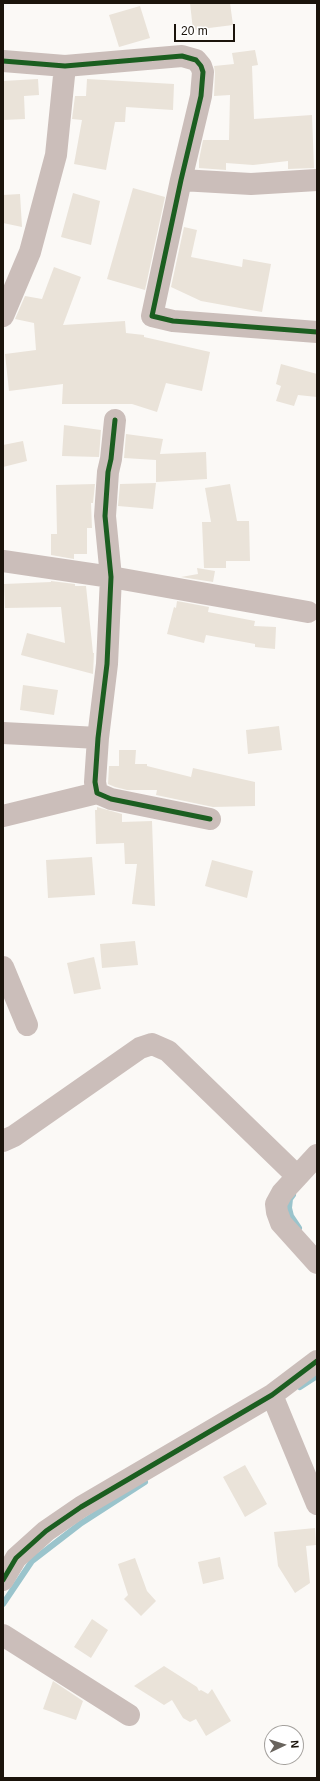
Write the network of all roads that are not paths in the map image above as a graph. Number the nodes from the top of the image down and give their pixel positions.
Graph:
1 (3, 61) edge
2 (65, 66) junction
3 (181, 180) junction
4 (317, 180) edge
5 (3, 316) edge
6 (317, 332) edge
7 (116, 420) dead end
8 (3, 561) edge
9 (111, 576) junction
10 (308, 612) dead end
11 (3, 733) edge
12 (98, 738) junction
13 (97, 793) junction
14 (3, 816) edge
15 (210, 819) dead end
16 (3, 966) edge
17 (27, 1025) dead end
18 (3, 1141) edge
19 (317, 1155) edge
20 (297, 1176) junction
21 (317, 1263) edge
22 (317, 1361) edge
23 (274, 1402) junction
24 (317, 1504) edge
25 (3, 1580) edge
26 (3, 1635) edge
27 (129, 1715) dead end

1 - 2 street
2 - 3 street
2 - 5 street
3 - 4 street
3 - 6 street
7 - 9 street
8 - 9 street
9 - 10 street
9 - 12 street
11 - 12 street
12 - 13 street
13 - 14 street
13 - 15 street
16 - 17 street
18 - 20 street
19 - 20 street
20 - 21 street
22 - 23 street
23 - 24 street
23 - 25 street
26 - 27 street

